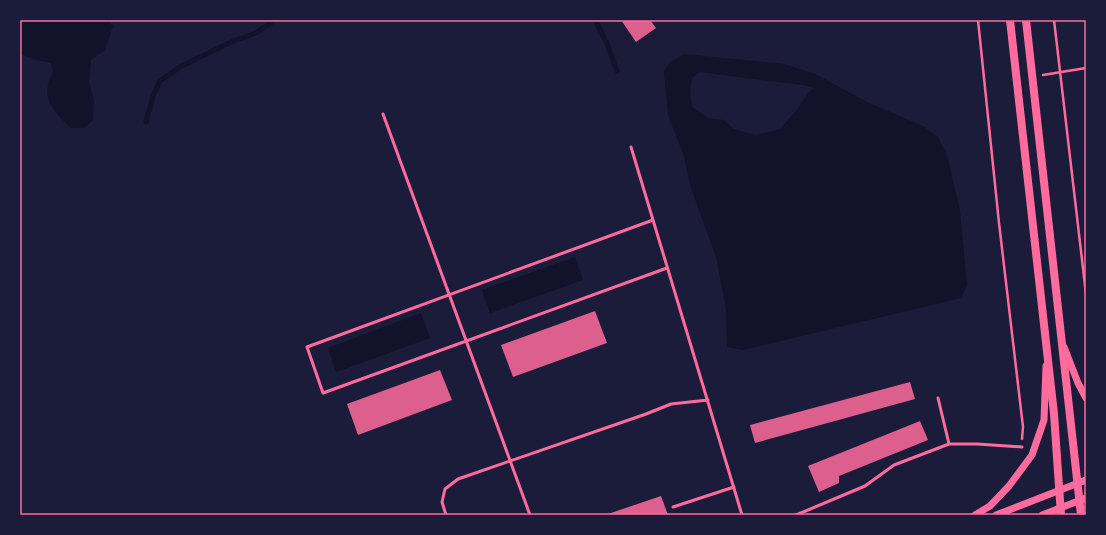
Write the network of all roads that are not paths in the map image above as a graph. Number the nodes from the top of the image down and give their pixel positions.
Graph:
1 (1010, 20) edge
2 (1026, 20) edge
3 (383, 114) dead end
4 (631, 147) dead end
5 (653, 220) junction
6 (667, 268) junction
7 (449, 295) junction
8 (466, 341) junction
9 (1063, 342) junction
10 (1047, 348) junction
11 (938, 398) dead end
12 (1086, 398) edge
13 (708, 400) junction
14 (950, 444) junction
15 (1022, 447) road end
16 (510, 461) junction
17 (1082, 481) edge
18 (734, 488) junction
19 (1060, 490) junction
20 (1083, 500) edge
21 (673, 507) dead end
22 (1061, 511) edge
23 (446, 515) edge
24 (530, 515) edge
25 (742, 515) edge
26 (796, 515) edge
27 (974, 515) edge
28 (996, 515) edge
29 (1042, 515) edge
30 (1081, 515) edge

1 - 10 main road
2 - 9 main road
3 - 7 lane
4 - 5 lane
5 - 6 lane
5 - 7 lane
6 - 8 lane
6 - 13 lane
7 - 8 lane
7 - 8 lane
8 - 16 lane
9 - 12 street
9 - 17 main road
10 - 19 main road
10 - 27 street
11 - 14 lane
13 - 16 lane
13 - 18 lane
14 - 15 lane
14 - 26 lane
16 - 23 lane
16 - 24 lane
17 - 19 street
17 - 20 main road
18 - 21 lane
18 - 25 lane
19 - 22 main road
19 - 28 street
20 - 22 street
20 - 30 main road
22 - 29 street

